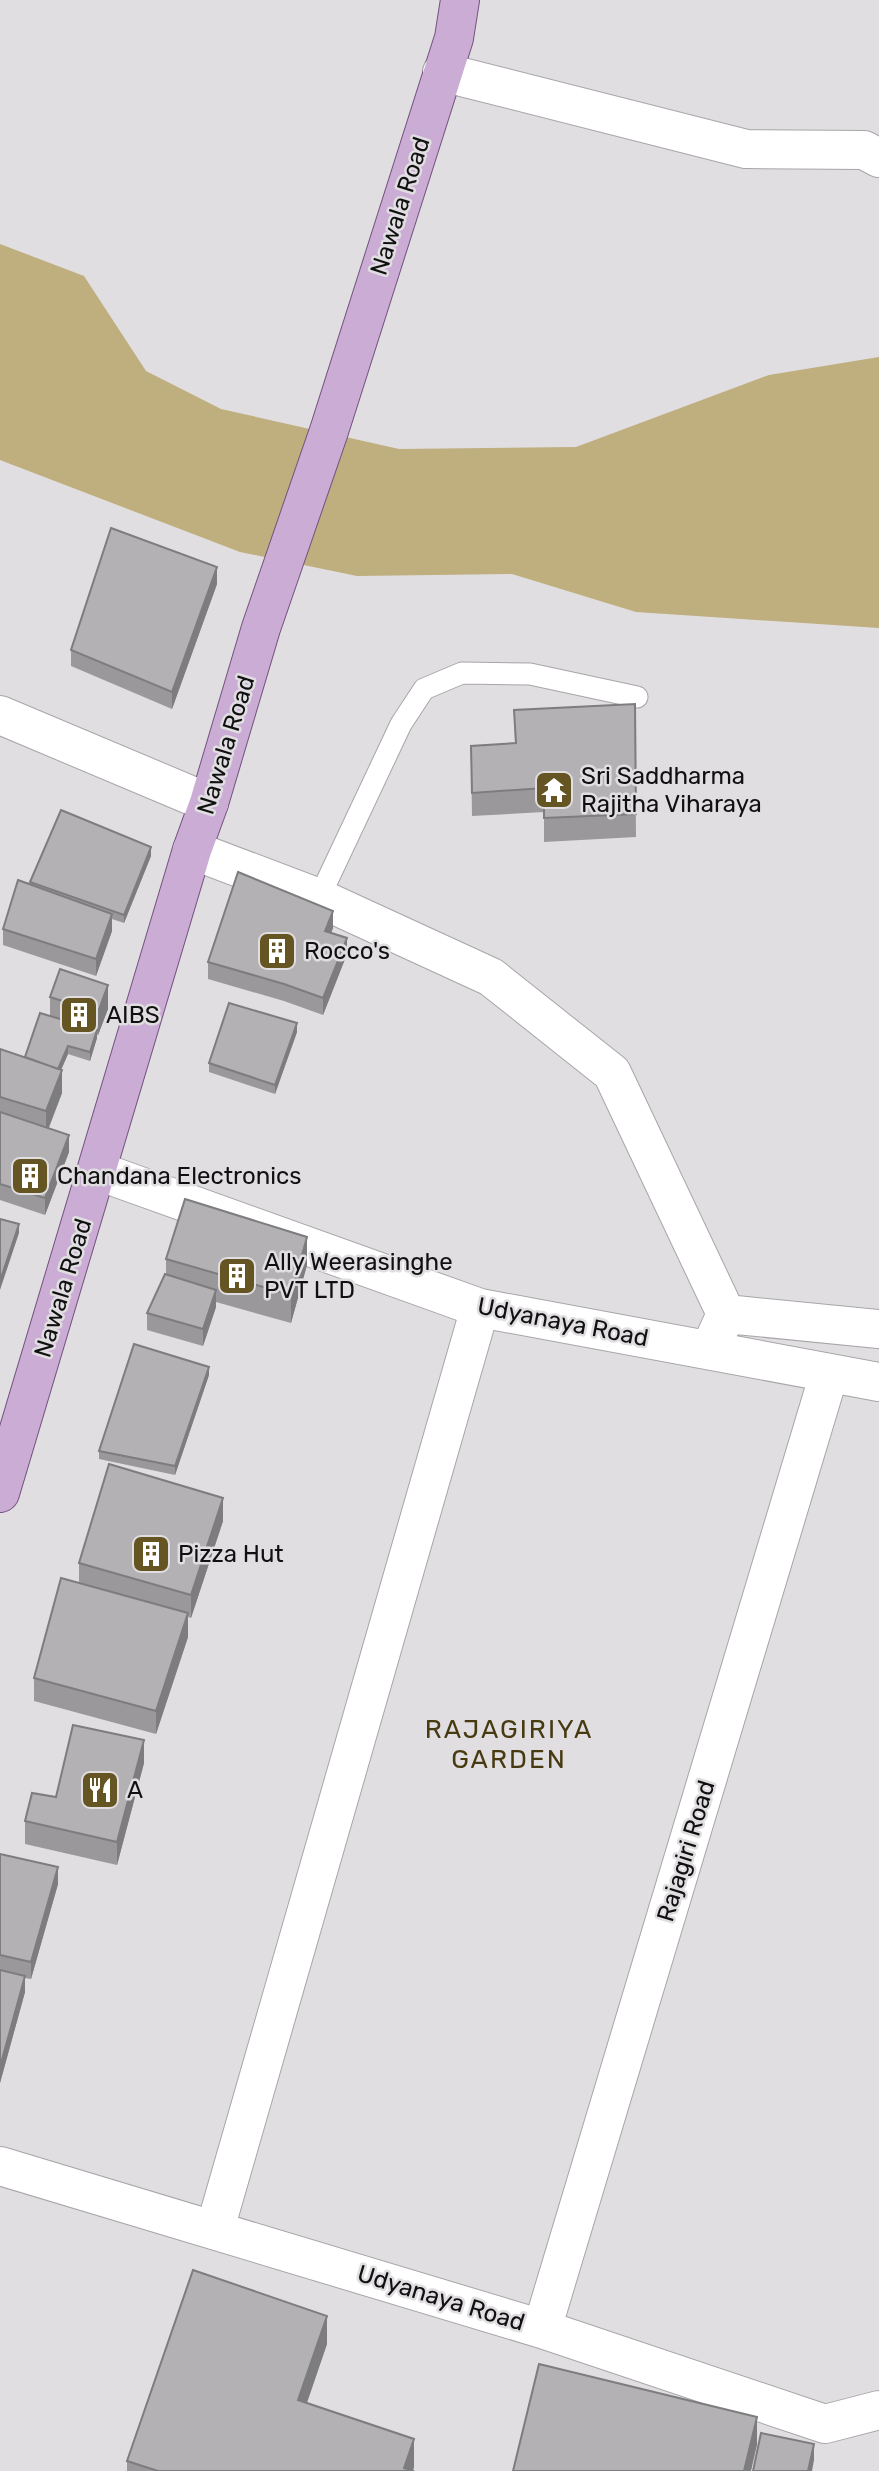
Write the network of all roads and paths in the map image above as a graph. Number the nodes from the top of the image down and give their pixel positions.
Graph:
1 (460, 0) edge
2 (442, 72) junction
3 (879, 158) edge
4 (637, 697) dead end
5 (0, 715) edge
6 (209, 803) junction
7 (192, 850) junction
8 (319, 898) junction
9 (98, 1171) junction
10 (480, 1308) junction
11 (726, 1314) junction
12 (879, 1329) edge
13 (709, 1351) junction
14 (829, 1374) junction
15 (879, 1382) edge
16 (10, 1425) edge
17 (0, 1493) edge
18 (0, 2166) edge
19 (215, 2229) junction
20 (542, 2329) junction
21 (879, 2410) edge

1 - 2 main road, Nawala Road
2 - 3 street
2 - 6 main road, Nawala Road
4 - 8 lane
5 - 6 street
6 - 7 main road, Nawala Road
7 - 8 street
7 - 9 main road, Nawala Road
8 - 11 street
9 - 10 street, Udyanaya Road
9 - 16 main road, Nawala Road
10 - 13 street, Udyanaya Road
10 - 19 street
11 - 12 street
11 - 13 street
13 - 14 street, Udyanaya Road
14 - 15 street, Udyanaya Road
14 - 20 street, Rajagiri Road
16 - 17 main road, Nawala Road
18 - 19 street, Udyanaya Road
19 - 20 street, Udyanaya Road
20 - 21 street, Udyanaya Road

